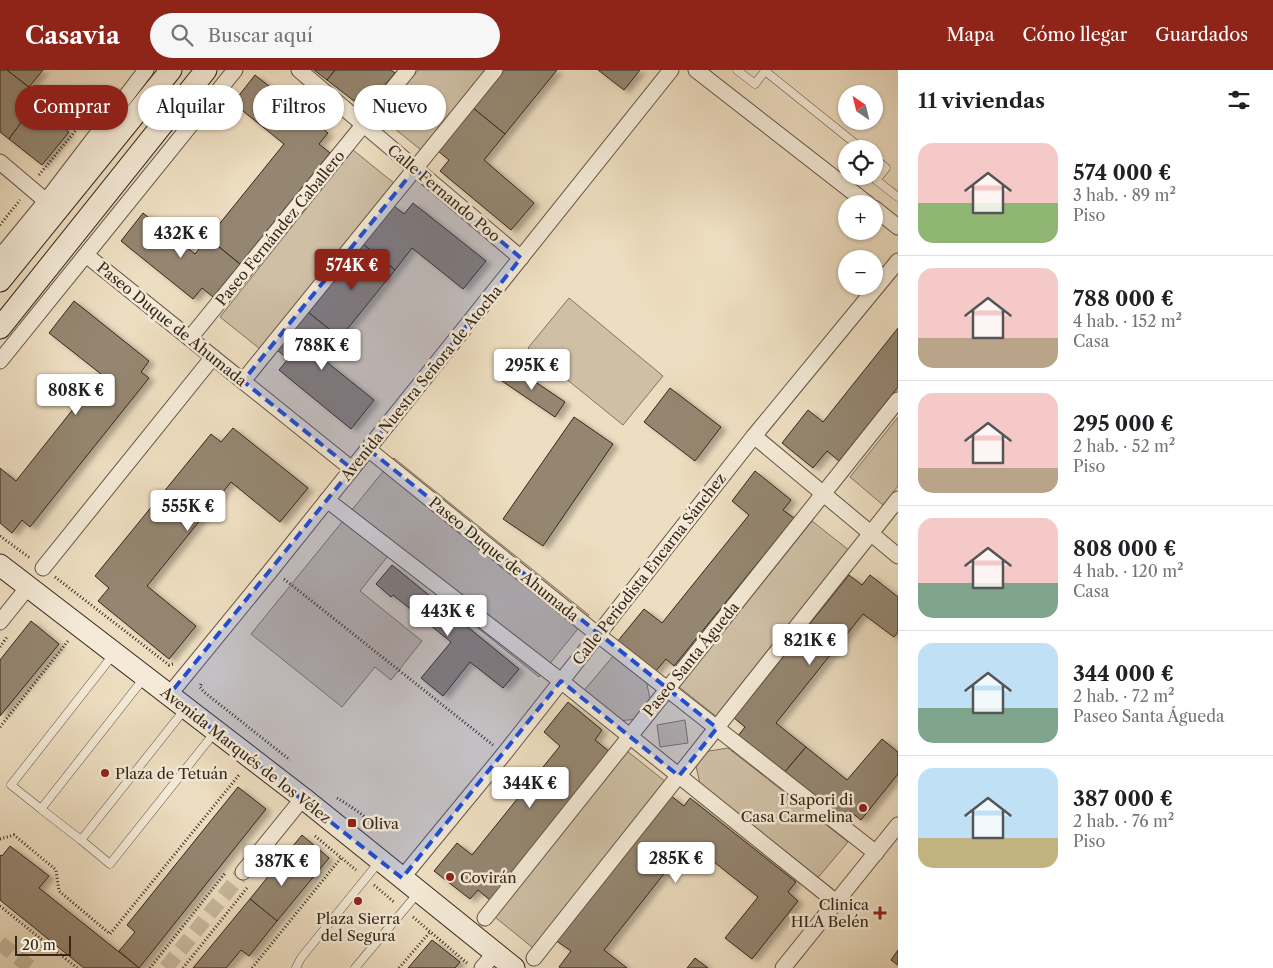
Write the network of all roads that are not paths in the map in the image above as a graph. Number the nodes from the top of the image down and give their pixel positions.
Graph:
1 (146, 70) edge
2 (171, 70) edge
3 (206, 70) edge
4 (235, 70) edge
5 (299, 70) edge
6 (408, 70) edge
7 (495, 70) edge
8 (671, 70) edge
9 (696, 70) edge
10 (737, 70) edge
11 (396, 85) edge
12 (354, 117) edge
13 (360, 130) edge
14 (370, 130) edge
15 (851, 140) edge
16 (0, 162) edge
17 (415, 169) junction
18 (882, 185) edge
19 (856, 195) edge
20 (898, 197) edge
21 (46, 200) junction
22 (883, 215) edge
23 (898, 227) edge
24 (86, 255) junction
25 (0, 257) edge
26 (521, 258) junction
27 (898, 261) edge
28 (0, 281) edge
29 (0, 328) edge
30 (190, 338) junction
31 (213, 356) junction
32 (0, 361) edge
33 (243, 381) junction
34 (898, 400) edge
35 (754, 436) junction
36 (368, 449) junction
37 (352, 469) junction
38 (823, 494) junction
39 (898, 498) edge
40 (327, 500) junction
41 (870, 533) junction
42 (898, 556) edge
43 (0, 565) edge
44 (43, 568) dead end
45 (28, 587) junction
46 (0, 622) edge
47 (597, 634) junction
48 (114, 653) junction
49 (145, 677) junction
50 (561, 681) junction
51 (667, 689) junction
52 (169, 695) junction
53 (186, 708) junction
54 (717, 728) junction
55 (216, 731) junction
56 (630, 736) junction
57 (679, 776) junction
58 (303, 798) junction
59 (41, 809) junction
60 (898, 826) edge
61 (81, 840) junction
62 (876, 853) junction
63 (380, 860) junction
64 (243, 872) tunnel mouth
65 (402, 878) junction
66 (420, 892) junction
67 (836, 902) junction
68 (485, 918) dead end
69 (534, 958) dead end
70 (489, 961) edge
71 (296, 968) edge
72 (355, 968) edge
73 (514, 968) edge
74 (783, 968) edge

1 - 21 street
2 - 28 street
3 - 29 street
4 - 24 street
5 - 12 street, Calle Fernando Poo
6 - 11 street, Paseo Fernández Caballero
7 - 17 street
8 - 26 street, Avenida Nuestra Señora de Atocha
9 - 19 street
10 - 15 lane
13 - 30 street, Paseo Fernández Caballero
14 - 17 street, Calle Fernando Poo
16 - 21 street
17 - 26 street, Calle Fernando Poo
17 - 33 street
18 - 20 lane
21 - 25 street
22 - 23 street
24 - 30 street, Paseo Duque de Ahumada
24 - 32 street
26 - 36 street, Avenida Nuestra Señora de Atocha
27 - 35 street, Calle Periodista Encarna Sánchez
30 - 31 street, Paseo Duque de Ahumada
31 - 33 street, Paseo Duque de Ahumada
31 - 44 street
33 - 37 street, Paseo Duque de Ahumada
34 - 38 street, Paseo Santa Águeda
35 - 38 street
35 - 47 street, Calle Periodista Encarna Sánchez
36 - 37 street, Avenida Nuestra Señora de Atocha
36 - 47 street, Paseo Duque de Ahumada
37 - 40 street, Avenida Nuestra Señora de Atocha
38 - 41 street
38 - 51 street, Paseo Santa Águeda
39 - 41 street
40 - 50 street
40 - 52 street, Avenida Nuestra Señora de Atocha
41 - 42 street
41 - 54 street
43 - 45 street, Avenida Marqués de los Vélez
45 - 46 street
45 - 48 street, Avenida Marqués de los Vélez
47 - 50 street, Calle Periodista Encarna Sánchez
47 - 51 street, Paseo Duque de Ahumada
48 - 49 street, Avenida Marqués de los Vélez
48 - 59 lane
49 - 52 street, Avenida Marqués de los Vélez
49 - 59 lane
50 - 56 street
50 - 65 street, Calle Periodista Encarna Sánchez
51 - 54 street, Paseo Duque de Ahumada
51 - 56 street, Paseo Santa Águeda
52 - 53 street, Avenida Marqués de los Vélez
53 - 55 street, Avenida Marqués de los Vélez
53 - 61 lane
54 - 57 street
54 - 62 street, Paseo Duque de Ahumada
55 - 58 street, Avenida Marqués de los Vélez
55 - 61 lane
56 - 57 street
56 - 68 street, Paseo Santa Águeda
57 - 67 street
57 - 69 street
58 - 63 street, Avenida Marqués de los Vélez
58 - 64 street
59 - 61 lane
60 - 62 street
62 - 67 street
63 - 65 street, Avenida Marqués de los Vélez
63 - 71 lane
65 - 66 street, Avenida Marqués de los Vélez
66 - 70 street, Avenida Marqués de los Vélez
66 - 72 lane
67 - 74 street
70 - 73 street, Avenida Marqués de los Vélez

